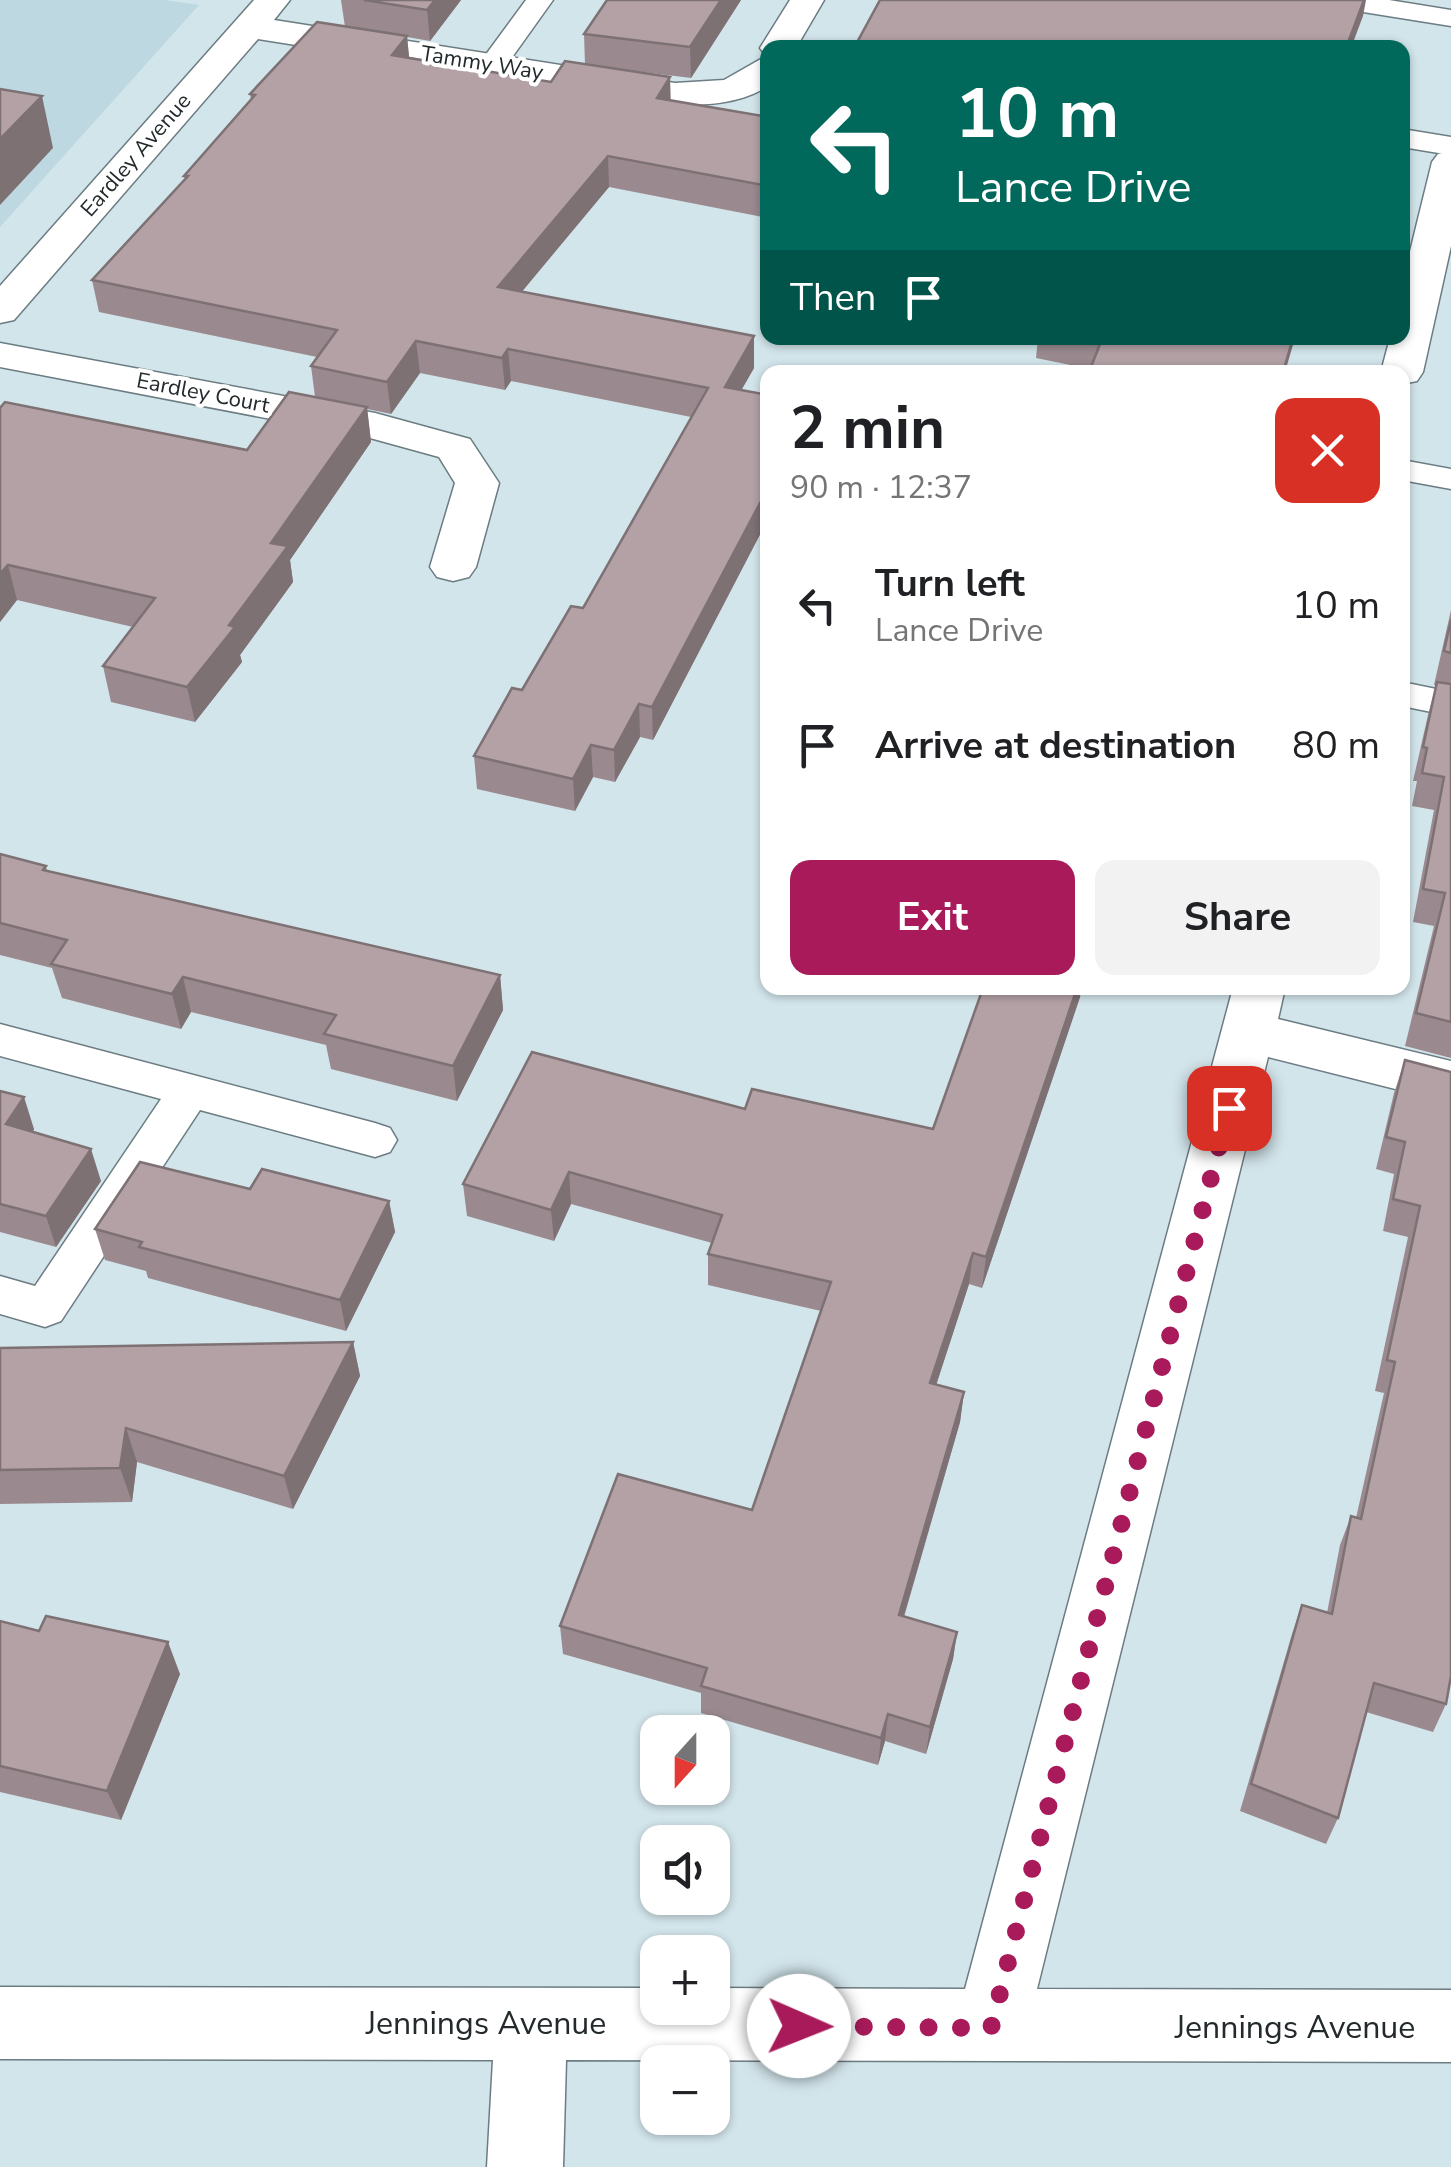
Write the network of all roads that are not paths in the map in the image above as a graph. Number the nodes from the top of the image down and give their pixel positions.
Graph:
1 (540, 0) edge
2 (807, 0) edge
3 (1338, 0) edge
4 (261, 13) edge
5 (1451, 18) edge
6 (783, 40) edge
7 (493, 64) junction
8 (760, 73) edge
9 (1410, 139) edge
10 (1451, 146) edge
11 (1451, 162) edge
12 (0, 311) edge
13 (1410, 338) edge
14 (0, 355) edge
15 (1410, 471) edge
16 (1451, 479) edge
17 (453, 567) dead end
18 (1410, 696) edge
19 (1451, 704) edge
20 (1254, 1010) edge
21 (0, 1040) edge
22 (1451, 1082) edge
23 (190, 1091) junction
24 (375, 1140) dead end
25 (0, 1296) edge
26 (531, 2022) junction
27 (0, 2023) edge
28 (1451, 2026) edge
29 (991, 2028) junction
30 (525, 2167) edge

1 - 7 lane
2 - 6 street
3 - 5 lane
4 - 7 street, Tammy Way
4 - 12 street, Eardley Avenue
7 - 8 street, Tammy Way
9 - 10 lane
11 - 13 street
14 - 17 street, Eardley Court
15 - 16 lane
18 - 19 lane
20 - 22 street
20 - 29 street
21 - 23 lane
23 - 24 lane
23 - 25 lane
26 - 27 street, Jennings Avenue
26 - 29 street, Jennings Avenue
26 - 30 street
28 - 29 street, Jennings Avenue

